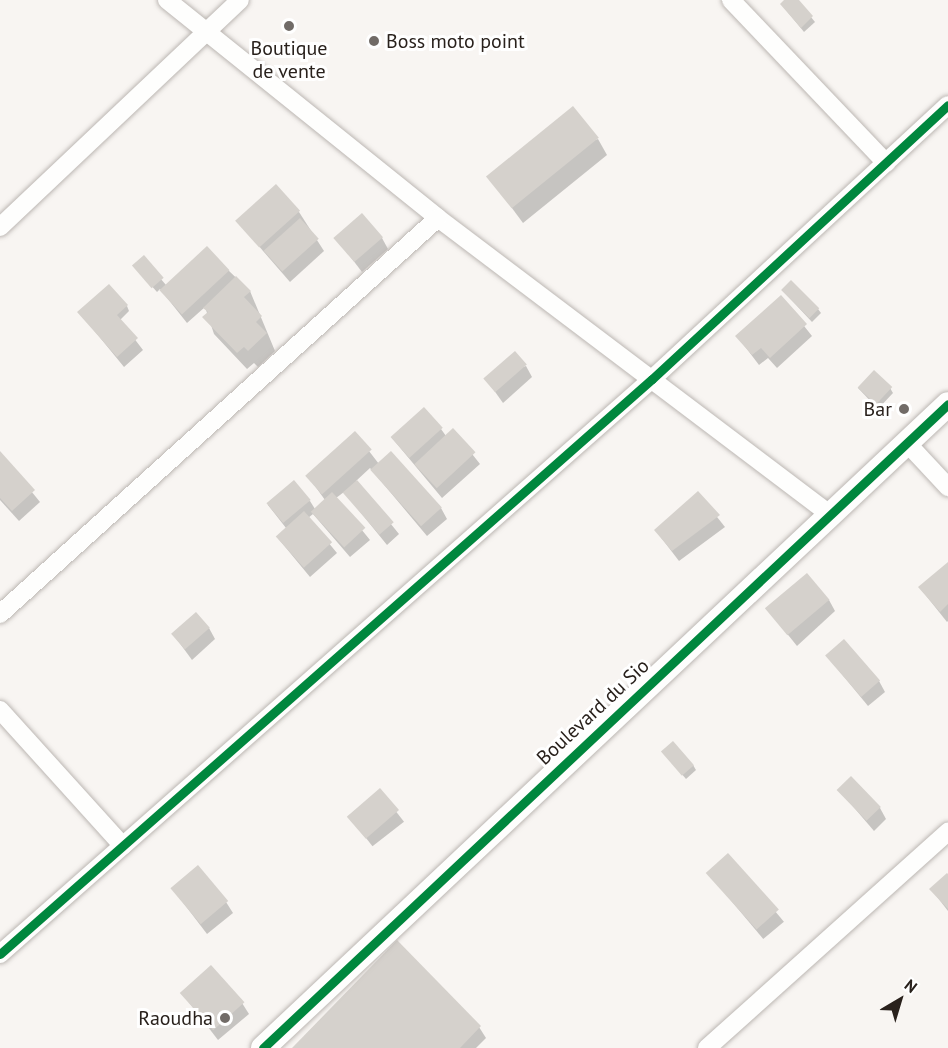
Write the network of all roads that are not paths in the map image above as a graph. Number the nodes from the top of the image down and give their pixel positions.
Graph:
1 (167, 0) edge
2 (240, 0) edge
3 (730, 0) edge
4 (205, 32) junction
5 (948, 105) edge
6 (886, 164) junction
7 (438, 218) junction
8 (0, 227) edge
9 (652, 379) junction
10 (948, 404) edge
11 (906, 442) junction
12 (948, 487) edge
13 (830, 514) junction
14 (0, 614) edge
15 (0, 710) edge
16 (948, 832) edge
17 (123, 846) junction
18 (0, 954) edge
19 (263, 1048) edge
20 (707, 1048) edge

1 - 4 street
2 - 4 street
3 - 6 street
4 - 7 street
4 - 8 street
5 - 6 street
6 - 9 street
7 - 9 street
7 - 14 street
9 - 13 street
9 - 17 street
10 - 11 street, Boulevard du Sio
11 - 12 street
11 - 13 street, Boulevard du Sio
13 - 19 street, Boulevard du Sio
15 - 17 street
16 - 20 street
17 - 18 street

